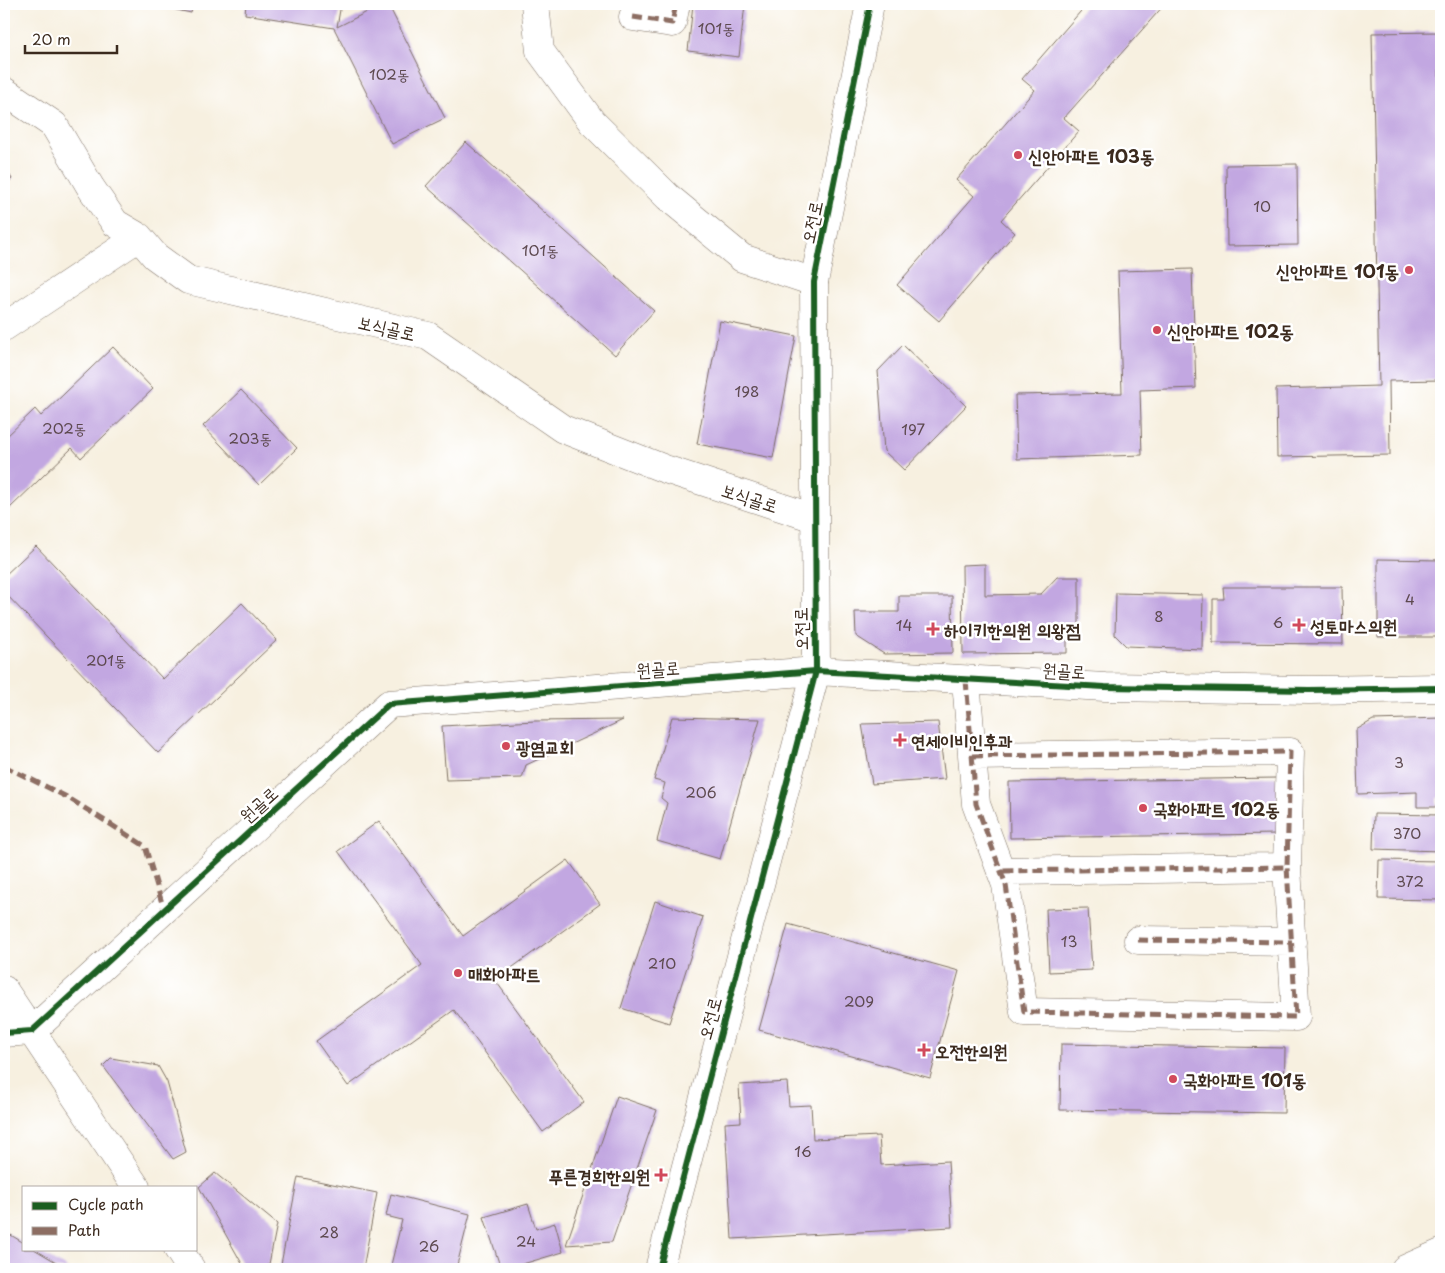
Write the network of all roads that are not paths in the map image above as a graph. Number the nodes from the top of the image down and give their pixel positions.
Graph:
1 (535, 4) edge
2 (676, 4) edge
3 (870, 4) edge
4 (633, 18) dead end
5 (4, 91) edge
6 (138, 237) junction
7 (814, 282) junction
8 (4, 326) edge
9 (814, 518) junction
10 (816, 671) junction
11 (966, 680) junction
12 (1441, 688) edge
13 (973, 756) junction
14 (1287, 867) junction
15 (1002, 871) junction
16 (1138, 940) dead end
17 (1292, 942) junction
18 (4, 990) edge
19 (32, 1031) junction
20 (4, 1033) edge
21 (135, 1186) edge
22 (179, 1250) edge
23 (1441, 1253) edge
24 (191, 1269) edge
25 (659, 1269) edge
26 (1405, 1269) edge

1 - 7 street
2 - 4 street
3 - 7 street, 오전로
5 - 6 street, 보식골로
6 - 8 street
6 - 9 street, 보식골로
7 - 9 street, 오전로
9 - 10 street, 오전로
10 - 11 street, 원골로
10 - 19 street, 원골로
10 - 25 street, 오전로
11 - 12 street, 원골로
11 - 13 street
13 - 14 street
13 - 15 street
14 - 15 street
14 - 17 street
15 - 17 street
16 - 17 street
18 - 19 street
19 - 20 street
19 - 21 street
22 - 24 street
23 - 26 street

